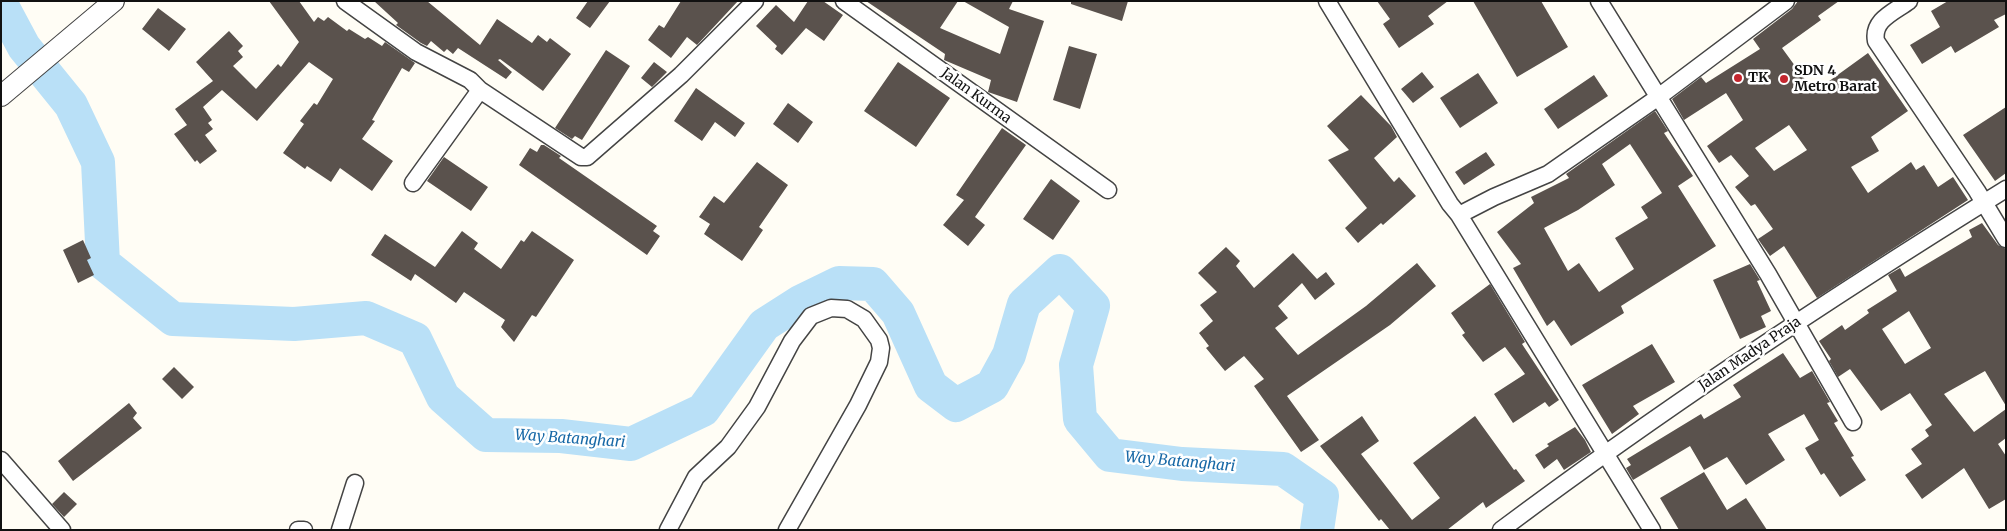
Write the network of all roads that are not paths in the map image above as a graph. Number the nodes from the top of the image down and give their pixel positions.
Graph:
1 (114, 1) edge
2 (345, 1) edge
3 (755, 1) edge
4 (844, 1) edge
5 (1327, 1) edge
6 (1599, 1) edge
7 (1786, 1) edge
8 (1909, 1) edge
9 (480, 90) junction
10 (1, 96) edge
11 (1658, 98) junction
12 (413, 183) dead end
13 (2006, 189) edge
14 (1108, 190) dead end
15 (1984, 202) junction
16 (1460, 215) junction
17 (2006, 239) edge
18 (1797, 323) junction
19 (1854, 422) dead end
20 (1605, 452) junction
21 (1, 460) edge
22 (355, 484) dead end
23 (62, 530) edge
24 (298, 530) edge
25 (304, 530) edge
26 (340, 530) edge
27 (668, 530) edge
28 (787, 530) edge
29 (1501, 530) edge
30 (1652, 530) edge

1 - 10 street
2 - 9 street
3 - 9 street
4 - 14 street, Jalan Kurma
5 - 16 street
6 - 11 street
7 - 11 street
8 - 15 street
9 - 12 street
11 - 16 street
11 - 18 street
13 - 15 street, Jalan Madya Praja
15 - 17 street
15 - 18 street, Jalan Madya Praja
16 - 20 street
18 - 19 street
18 - 20 street, Jalan Madya Praja
20 - 29 street, Jalan Madya Praja
20 - 30 street
21 - 23 street
22 - 26 street
24 - 25 street
27 - 28 street

